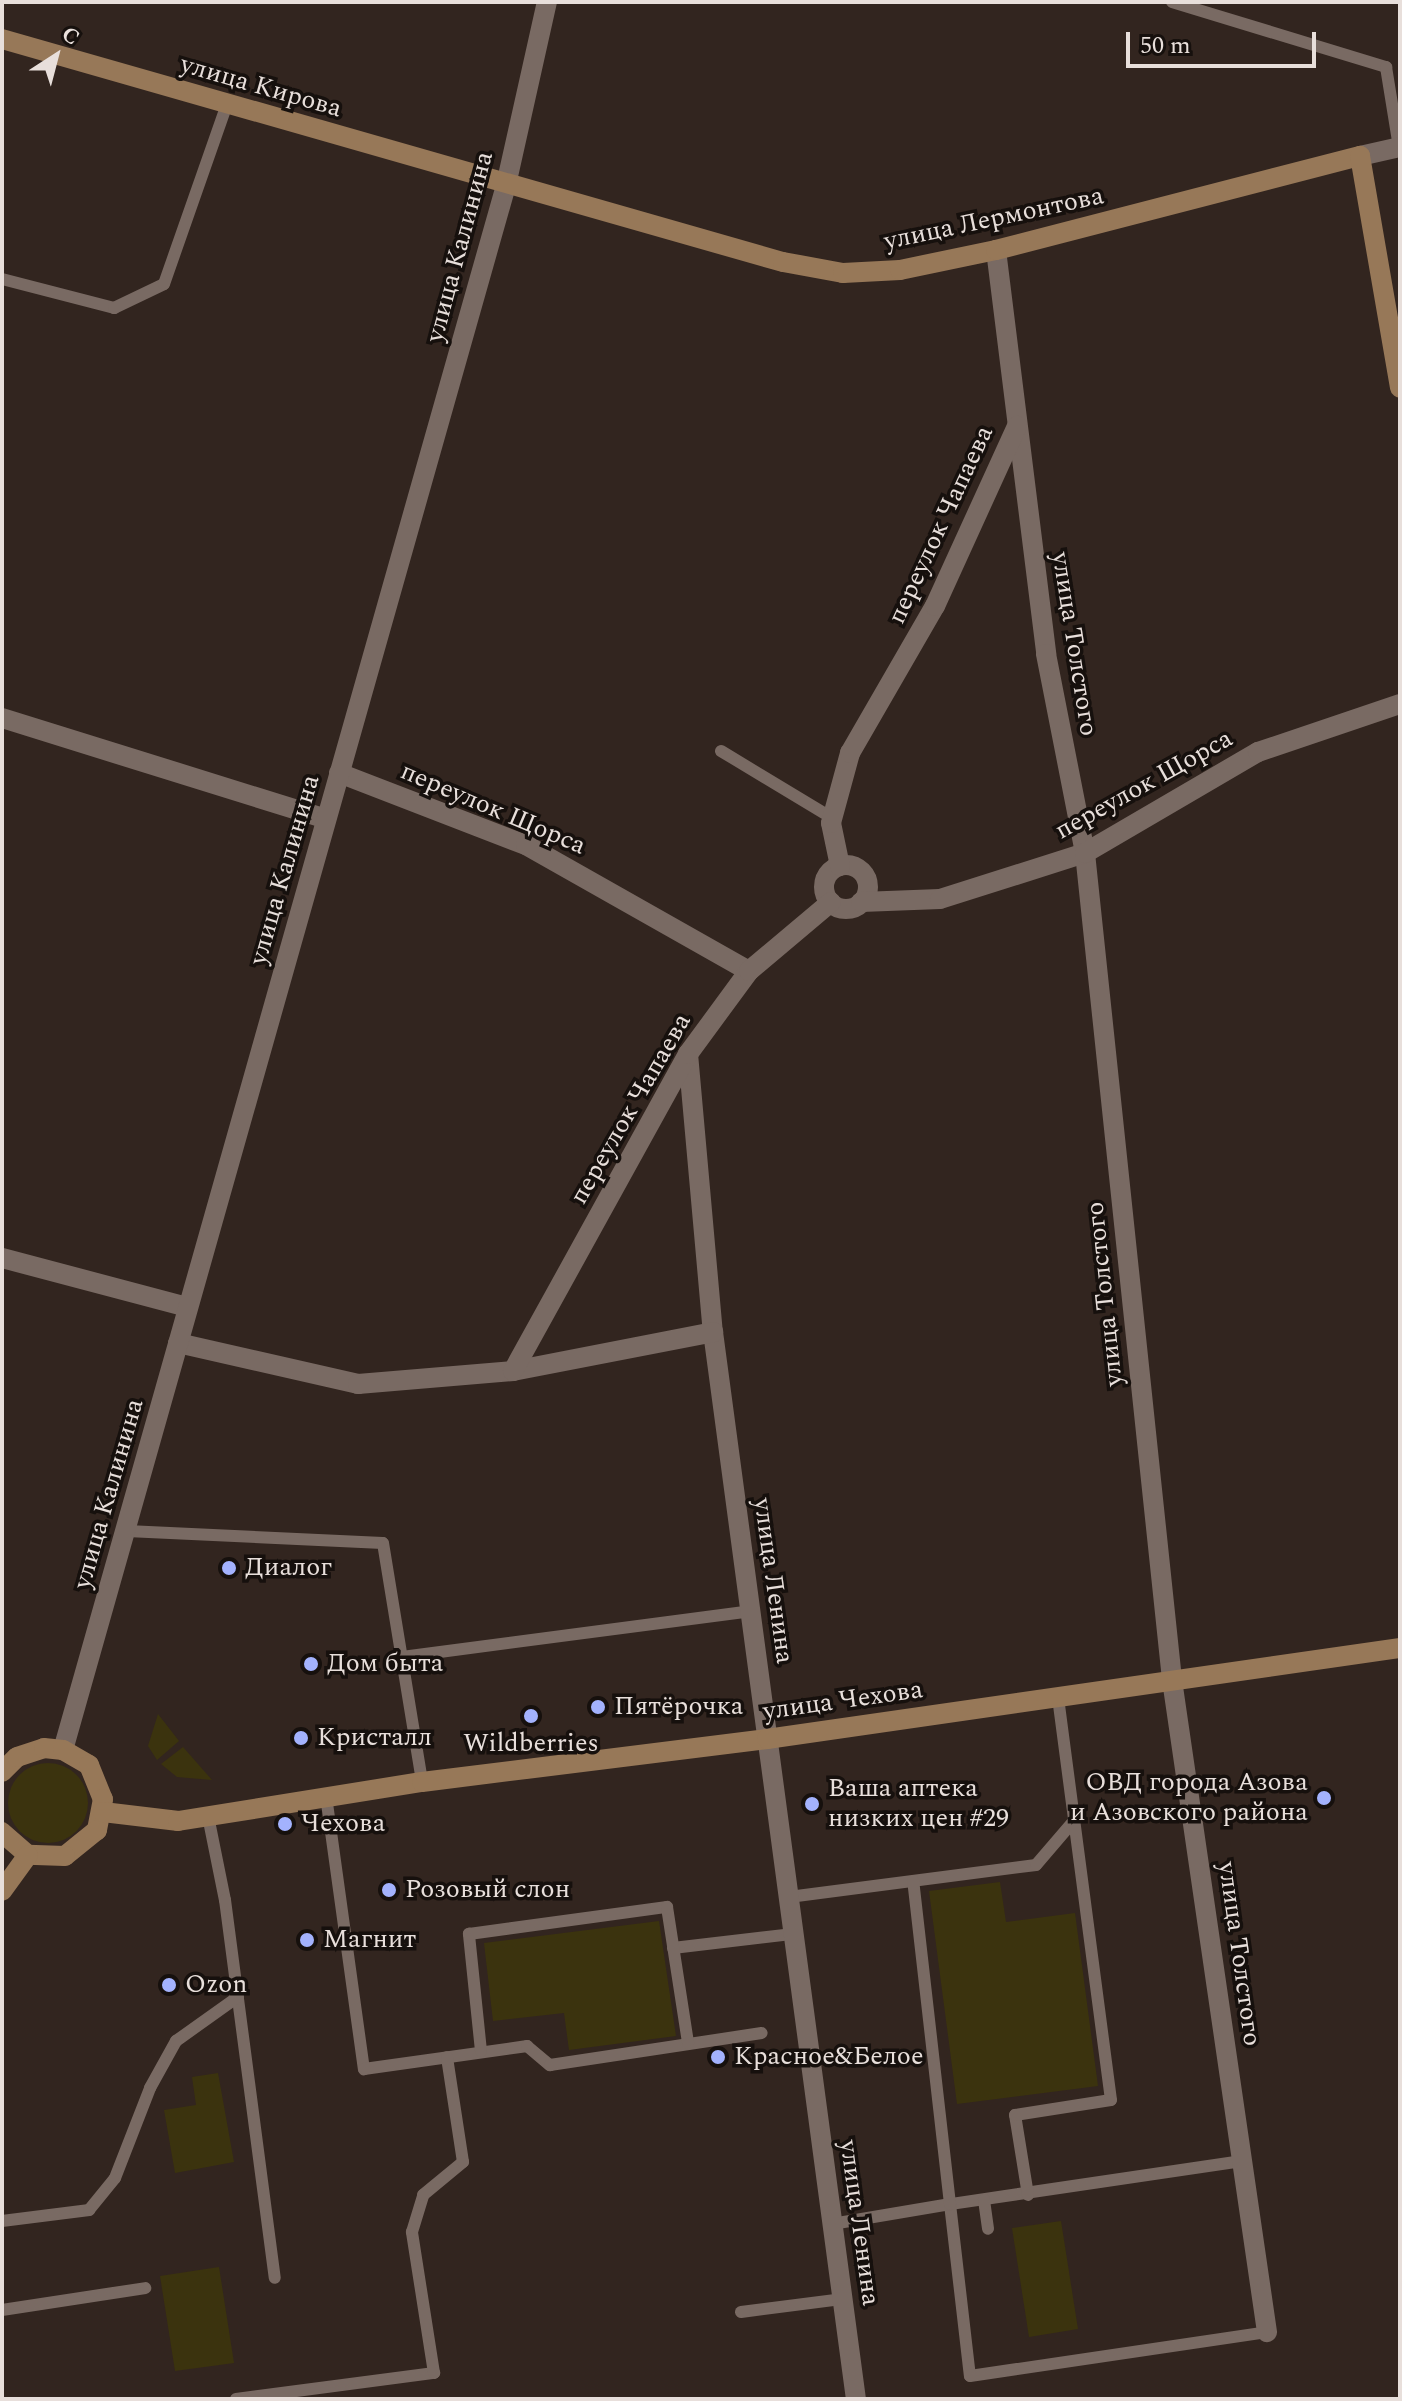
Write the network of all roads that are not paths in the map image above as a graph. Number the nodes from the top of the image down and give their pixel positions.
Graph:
1 (547, 2) edge
2 (1172, 2) edge
3 (2, 39) edge
4 (227, 104) junction
5 (1400, 147) edge
6 (1360, 156) junction
7 (506, 185) junction
8 (996, 250) junction
9 (2, 279) edge
10 (1400, 388) edge
11 (1017, 426) junction
12 (1400, 704) edge
13 (2, 718) edge
14 (721, 751) dead end
15 (339, 773) junction
16 (832, 818) junction
17 (326, 819) junction
18 (1085, 853) junction
19 (840, 866) junction
20 (831, 902) junction
21 (861, 902) junction
22 (749, 971) junction
23 (688, 1054) junction
24 (2, 1258) edge
25 (188, 1307) junction
26 (713, 1332) junction
27 (178, 1343) junction
28 (513, 1371) junction
29 (127, 1531) junction
30 (750, 1611) junction
31 (1400, 1648) edge
32 (402, 1657) junction
33 (1172, 1680) junction
34 (1058, 1696) junction
35 (767, 1739) junction
36 (63, 1750) junction
37 (2, 1772) edge
38 (422, 1782) junction
39 (326, 1796) junction
40 (103, 1812) junction
41 (208, 1816) junction
42 (1078, 1816) junction
43 (2, 1832) edge
44 (28, 1855) junction
45 (913, 1881) junction
46 (2, 1891) edge
47 (789, 1897) junction
48 (793, 1934) junction
49 (673, 1948) junction
50 (238, 1997) junction
51 (762, 2033) dead end
52 (688, 2043) junction
53 (481, 2051) junction
54 (447, 2057) junction
55 (1242, 2161) junction
56 (1028, 2195) junction
57 (984, 2200) junction
58 (950, 2204) junction
59 (2, 2221) edge
60 (832, 2224) junction
61 (988, 2229) dead end
62 (275, 2278) dead end
63 (145, 2288) dead end
64 (843, 2299) junction
65 (2, 2310) edge
66 (741, 2312) dead end
67 (1267, 2332) joint
68 (236, 2399) edge
69 (856, 2399) edge

1 - 7 street, улица Калинина
2 - 5 lane
3 - 4 street, улица Кирова
4 - 7 street, улица Кирова
4 - 9 lane
5 - 6 street, улица Лермонтова
6 - 8 street, улица Лермонтова
6 - 10 street
7 - 8 street, улица Лермонтова
7 - 15 street, улица Калинина
8 - 11 street, улица Толстого
11 - 16 street, переулок Чапаева
11 - 18 street, улица Толстого
12 - 18 street, переулок Щорса
13 - 17 street
14 - 16 lane
15 - 17 street, улица Калинина
15 - 22 street, переулок Щорса
16 - 19 street, переулок Чапаева
17 - 25 street, улица Калинина
18 - 21 street, переулок Щорса
18 - 33 street, улица Толстого
19 - 20 street
19 - 21 street
20 - 21 street
20 - 22 street, переулок Чапаева
22 - 23 street, переулок Чапаева
23 - 26 street, улица Ленина
23 - 28 street, переулок Чапаева
24 - 25 street
25 - 27 street, улица Калинина
26 - 28 street
26 - 30 street, улица Ленина
27 - 28 street
27 - 29 street, улица Калинина
29 - 32 lane
29 - 36 street, улица Калинина
30 - 32 lane
30 - 35 street, улица Ленина
31 - 33 street, улица Чехова
32 - 38 lane
33 - 34 street, улица Чехова
33 - 55 street, улица Толстого
34 - 35 street, улица Чехова
34 - 42 lane
35 - 38 street, улица Чехова
35 - 47 street, улица Ленина
36 - 37 street
36 - 40 street
38 - 39 street, улица Чехова
39 - 41 street, улица Чехова
39 - 54 lane
40 - 41 street, улица Чехова
40 - 44 street
41 - 50 lane
42 - 45 lane
42 - 56 lane
43 - 44 street
44 - 46 street
45 - 47 lane
45 - 58 lane
47 - 48 street, улица Ленина
48 - 49 lane
48 - 60 street, улица Ленина
49 - 52 lane
49 - 53 lane
50 - 59 lane
50 - 62 lane
51 - 52 lane
52 - 53 lane
53 - 54 lane
54 - 68 lane
55 - 56 lane
55 - 67 street, улица Толстого
56 - 57 lane
57 - 58 lane
57 - 61 lane
58 - 60 lane
58 - 67 lane
60 - 64 street, улица Ленина
63 - 65 lane
64 - 66 lane
64 - 69 street, улица Ленина

